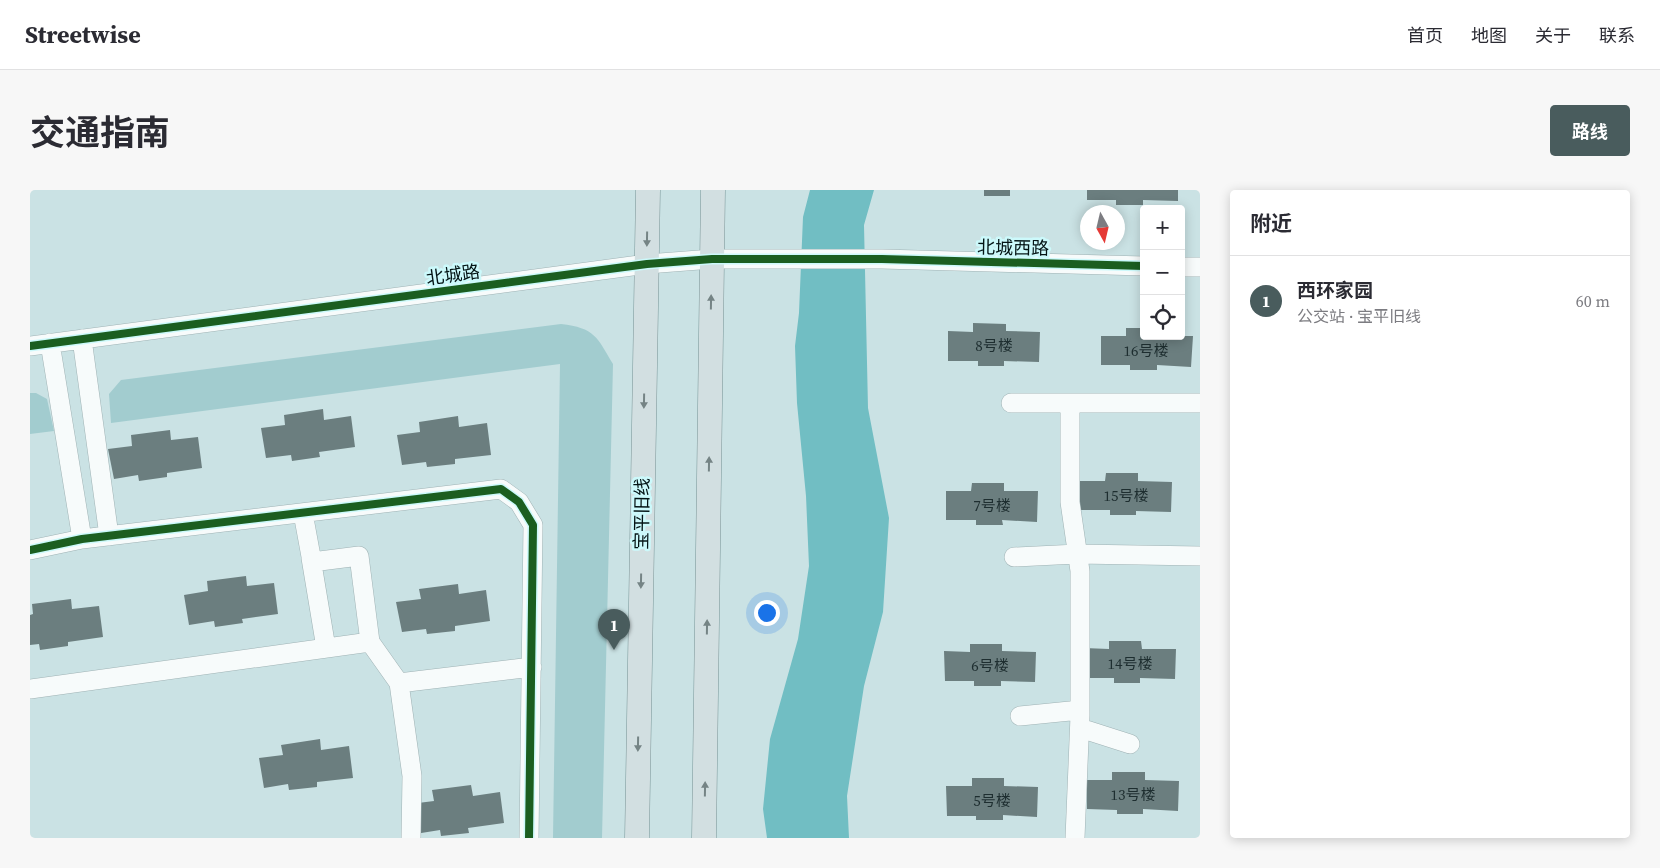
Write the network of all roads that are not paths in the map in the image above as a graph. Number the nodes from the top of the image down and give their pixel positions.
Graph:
1 (648, 190) edge
2 (713, 190) edge
3 (712, 259) junction
4 (882, 259) joint
5 (647, 264) junction
6 (1140, 266) edge
7 (1185, 267) edge
8 (1200, 267) edge
9 (82, 339) junction
10 (50, 343) junction
11 (30, 346) edge
12 (1011, 403) dead end
13 (1070, 403) junction
14 (1200, 403) edge
15 (303, 513) junction
16 (109, 536) junction
17 (82, 539) junction
18 (30, 550) edge
19 (1078, 554) junction
20 (1014, 556) dead end
21 (1200, 556) edge
22 (311, 558) junction
23 (370, 642) junction
24 (326, 648) junction
25 (532, 668) junction
26 (399, 683) junction
27 (30, 689) edge
28 (1020, 716) dead end
29 (1080, 719) junction
30 (1130, 744) dead end
31 (412, 838) edge
32 (529, 838) edge
33 (637, 838) edge
34 (704, 838) edge
35 (1075, 838) edge

1 -> 5 main road, 宝平旧线
2 - 3 main road
3 - 4 street, 北城路
3 - 5 street, 北城路
34 -> 3 main road
4 - 6 street, 北城西路
5 - 9 street, 北城路
5 -> 33 main road, 宝平旧线
7 - 8 street
9 - 10 street, 北城路
9 - 16 street
10 - 11 street, 北城路
10 - 17 street
12 - 13 street
13 - 14 street
13 - 19 street
15 - 16 street
15 - 22 street
15 - 25 street
16 - 17 street
17 - 18 street
19 - 20 street
19 - 21 street
19 - 29 street
22 - 23 street
22 - 24 street
23 - 24 street
23 - 26 street
24 - 27 street
25 - 26 street
25 - 32 street
26 - 31 street
28 - 29 street
29 - 30 street
29 - 35 street

